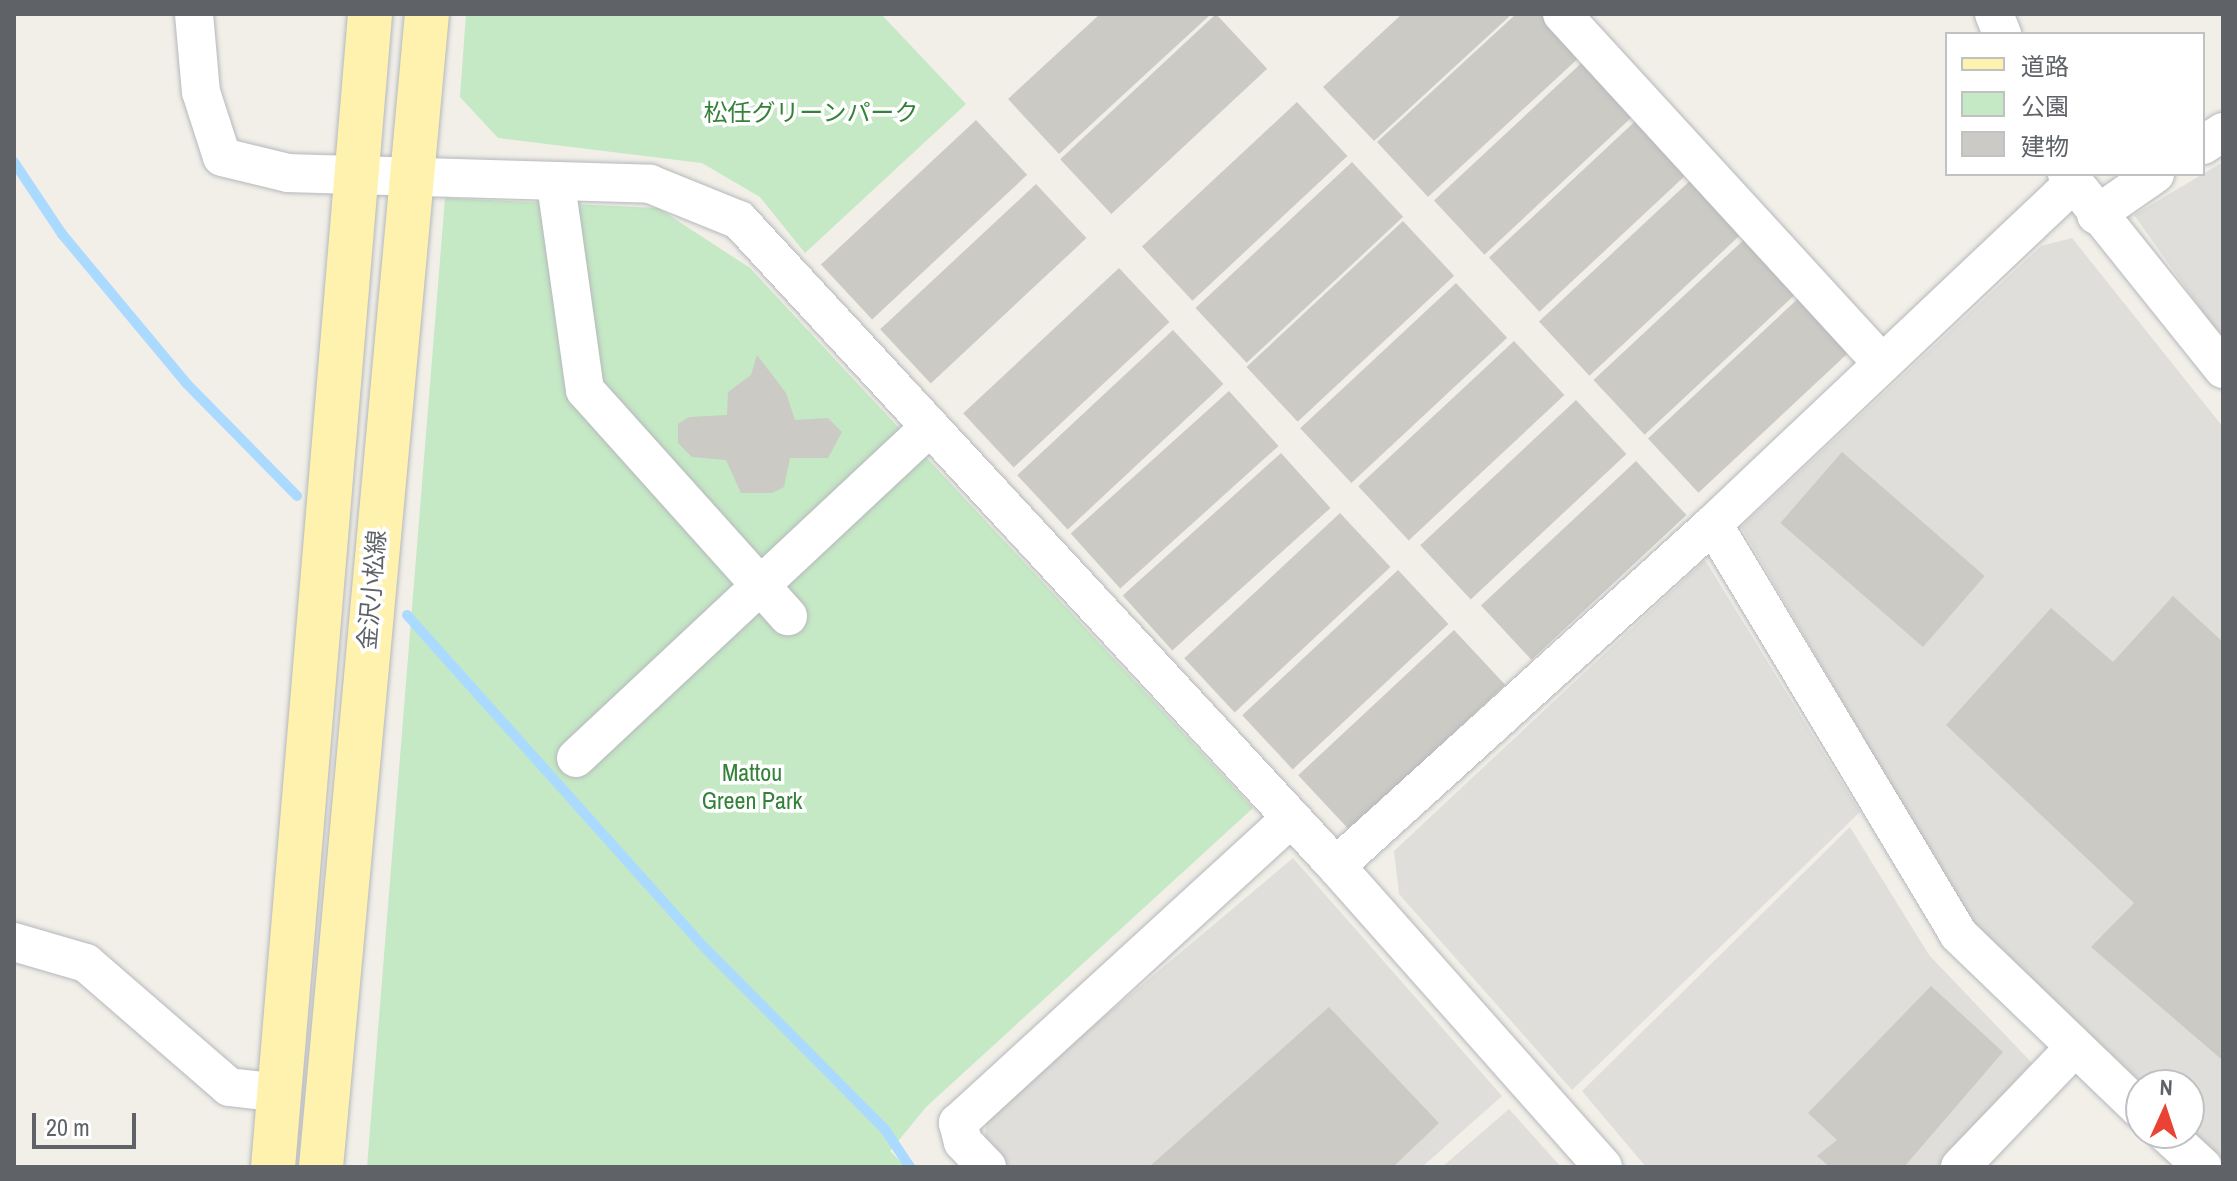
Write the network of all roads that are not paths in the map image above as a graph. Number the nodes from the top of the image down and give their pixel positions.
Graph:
1 (194, 14) edge
2 (370, 14) edge
3 (427, 14) edge
4 (1562, 14) edge
5 (2223, 132) edge
6 (2205, 144) edge
7 (358, 175) junction
8 (413, 176) junction
9 (2152, 176) edge
10 (2069, 180) edge
11 (556, 184) junction
12 (2096, 215) junction
13 (1879, 360) junction
14 (2223, 369) edge
15 (930, 427) junction
16 (1713, 524) junction
17 (760, 587) junction
18 (788, 616) dead end
19 (576, 758) dead end
20 (1291, 818) junction
21 (1336, 866) junction
22 (14, 942) edge
23 (2074, 1048) junction
24 (280, 1093) junction
25 (2125, 1095) edge
26 (2183, 1149) edge
27 (273, 1167) edge
28 (321, 1167) edge
29 (987, 1167) edge
30 (1603, 1167) edge
31 (1960, 1167) edge
32 (2203, 1167) edge

1 - 7 street
2 - 7 main road, 金沢小松線
3 - 8 main road, 金沢小松線
4 - 13 street
5 - 6 street
7 - 8 street
7 - 24 main road, 金沢小松線
8 - 11 street
8 - 28 main road, 金沢小松線
9 - 12 street
10 - 12 street
10 - 13 street
11 - 15 street
11 - 17 street
12 - 14 street
13 - 16 street
15 - 17 street
15 - 20 street
16 - 21 street
16 - 23 street
17 - 18 street
17 - 19 street
20 - 21 street
20 - 29 street
21 - 30 street
22 - 24 street
23 - 25 street
23 - 31 street
24 - 27 main road, 金沢小松線
26 - 32 street

